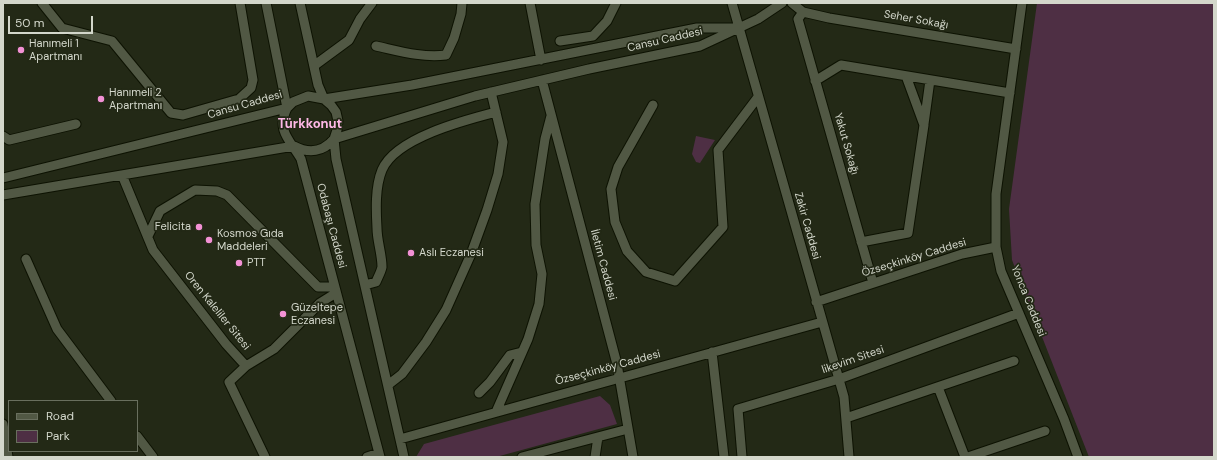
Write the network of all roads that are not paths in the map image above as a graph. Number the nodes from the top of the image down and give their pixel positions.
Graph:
1 (42, 3) edge
2 (240, 3) edge
3 (266, 3) edge
4 (300, 3) edge
5 (372, 3) edge
6 (462, 3) edge
7 (530, 3) edge
8 (616, 3) edge
9 (732, 3) edge
10 (782, 3) edge
11 (792, 3) edge
12 (1022, 3) edge
13 (804, 12) junction
14 (738, 28) junction
15 (560, 41) dead end
16 (376, 46) dead end
17 (1016, 49) junction
18 (541, 60) junction
19 (315, 65) junction
20 (906, 76) junction
21 (542, 80) junction
22 (930, 80) junction
23 (815, 81) junction
24 (491, 92) junction
25 (1010, 93) junction
26 (758, 97) junction
27 (324, 99) junction
28 (653, 105) dead end
29 (287, 108) junction
30 (496, 112) junction
31 (551, 116) junction
32 (76, 124) dead end
33 (924, 125) junction
34 (3, 136) edge
35 (334, 139) junction
36 (294, 146) junction
37 (122, 175) junction
38 (3, 178) edge
39 (3, 195) edge
40 (148, 236) junction
41 (861, 242) junction
42 (996, 247) junction
43 (26, 259) dead end
44 (873, 283) junction
45 (365, 284) junction
46 (336, 290) junction
47 (816, 302) junction
48 (1019, 313) junction
49 (822, 322) junction
50 (522, 352) junction
51 (712, 352) junction
52 (1014, 361) dead end
53 (246, 366) junction
54 (619, 378) junction
55 (839, 379) junction
56 (388, 385) junction
57 (938, 387) junction
58 (479, 392) dead end
59 (109, 400) edge
60 (496, 412) junction
61 (846, 418) junction
62 (3, 424) edge
63 (628, 429) junction
64 (1045, 431) dead end
65 (138, 437) edge
66 (598, 437) junction
67 (400, 439) junction
68 (380, 455) edge
69 (8, 457) edge
70 (153, 457) edge
71 (265, 457) edge
72 (367, 457) edge
73 (404, 457) edge
74 (522, 457) edge
75 (595, 457) edge
76 (633, 457) edge
77 (724, 457) edge
78 (742, 457) edge
79 (849, 457) edge
80 (965, 457) edge
81 (968, 457) edge
82 (1078, 457) edge

1 - 2 street
3 - 29 street, Odabaşı Caddesi
4 - 19 street, Odabaşı Caddesi
5 - 19 street
6 - 16 street
7 - 18 street
8 - 15 street
9 - 14 street, Zakir Caddesi
10 - 14 street
11 - 13 street, Seher Sokağı
12 - 17 street, Yonca Caddesi
13 - 17 street, Seher Sokağı
13 - 23 street, Yakut Sokağı
14 - 18 street, Cansu Caddesi
14 - 21 street, Cansu Caddesi
14 - 26 street, Zakir Caddesi
17 - 25 street, Yonca Caddesi
18 - 27 street, Cansu Caddesi
19 - 27 street, Odabaşı Caddesi
20 - 22 street
20 - 23 street
20 - 33 street
21 - 24 street, Cansu Caddesi
21 - 31 street, İletim Caddesi
22 - 25 street
22 - 33 street
23 - 41 street, Yakut Sokağı
24 - 30 street
24 - 35 street, Cansu Caddesi
25 - 42 street, Yonca Caddesi
26 - 28 street
26 - 47 street, Zakir Caddesi
27 - 29 street, Cansu Caddesi
27 - 35 street, Odabaşı Caddesi
29 - 36 street, Odabaşı Caddesi
29 - 38 street, Cansu Caddesi
30 - 45 street
30 - 56 street
31 - 50 street
31 - 54 street, İletim Caddesi
32 - 34 street
33 - 41 street
35 - 36 street, Cansu Caddesi
35 - 45 street, Odabaşı Caddesi
36 - 37 street, Cansu Caddesi
36 - 46 street, Odabaşı Caddesi
37 - 39 street, Cansu Caddesi
37 - 40 street, Oren Kaleliler Sitesi
40 - 46 street
40 - 53 street, Oren Kaleliler Sitesi
41 - 44 street, Yakut Sokağı
42 - 44 street, Özseçkinköy Caddesi
42 - 48 street, Yonca Caddesi
43 - 59 street
44 - 47 street, Özseçkinköy Caddesi
45 - 56 street, Odabaşı Caddesi
46 - 53 street
46 - 68 street, Odabaşı Caddesi
47 - 49 street, Zakir Caddesi
48 - 55 street, likevim Sitesi
48 - 82 street, Yonca Caddesi
49 - 51 street, Özseçkinköy Caddesi
49 - 55 street, Zakir Caddesi
50 - 58 street
50 - 60 street
51 - 54 street, Özseçkinköy Caddesi
51 - 77 street
52 - 57 street
53 - 71 street, Oren Kaleliler Sitesi
54 - 60 street, Özseçkinköy Caddesi
54 - 63 street, İletim Caddesi
55 - 61 street, Zakir Caddesi
55 - 78 street, likevim Sitesi
56 - 67 street, Odabaşı Caddesi
57 - 61 street
57 - 80 street
60 - 67 street, Özseçkinköy Caddesi
61 - 79 street, Zakir Caddesi
62 - 69 street
63 - 66 street
63 - 76 street, İletim Caddesi
64 - 81 street
65 - 70 street
66 - 74 street
66 - 75 street
67 - 73 street, Odabaşı Caddesi
68 - 72 street

